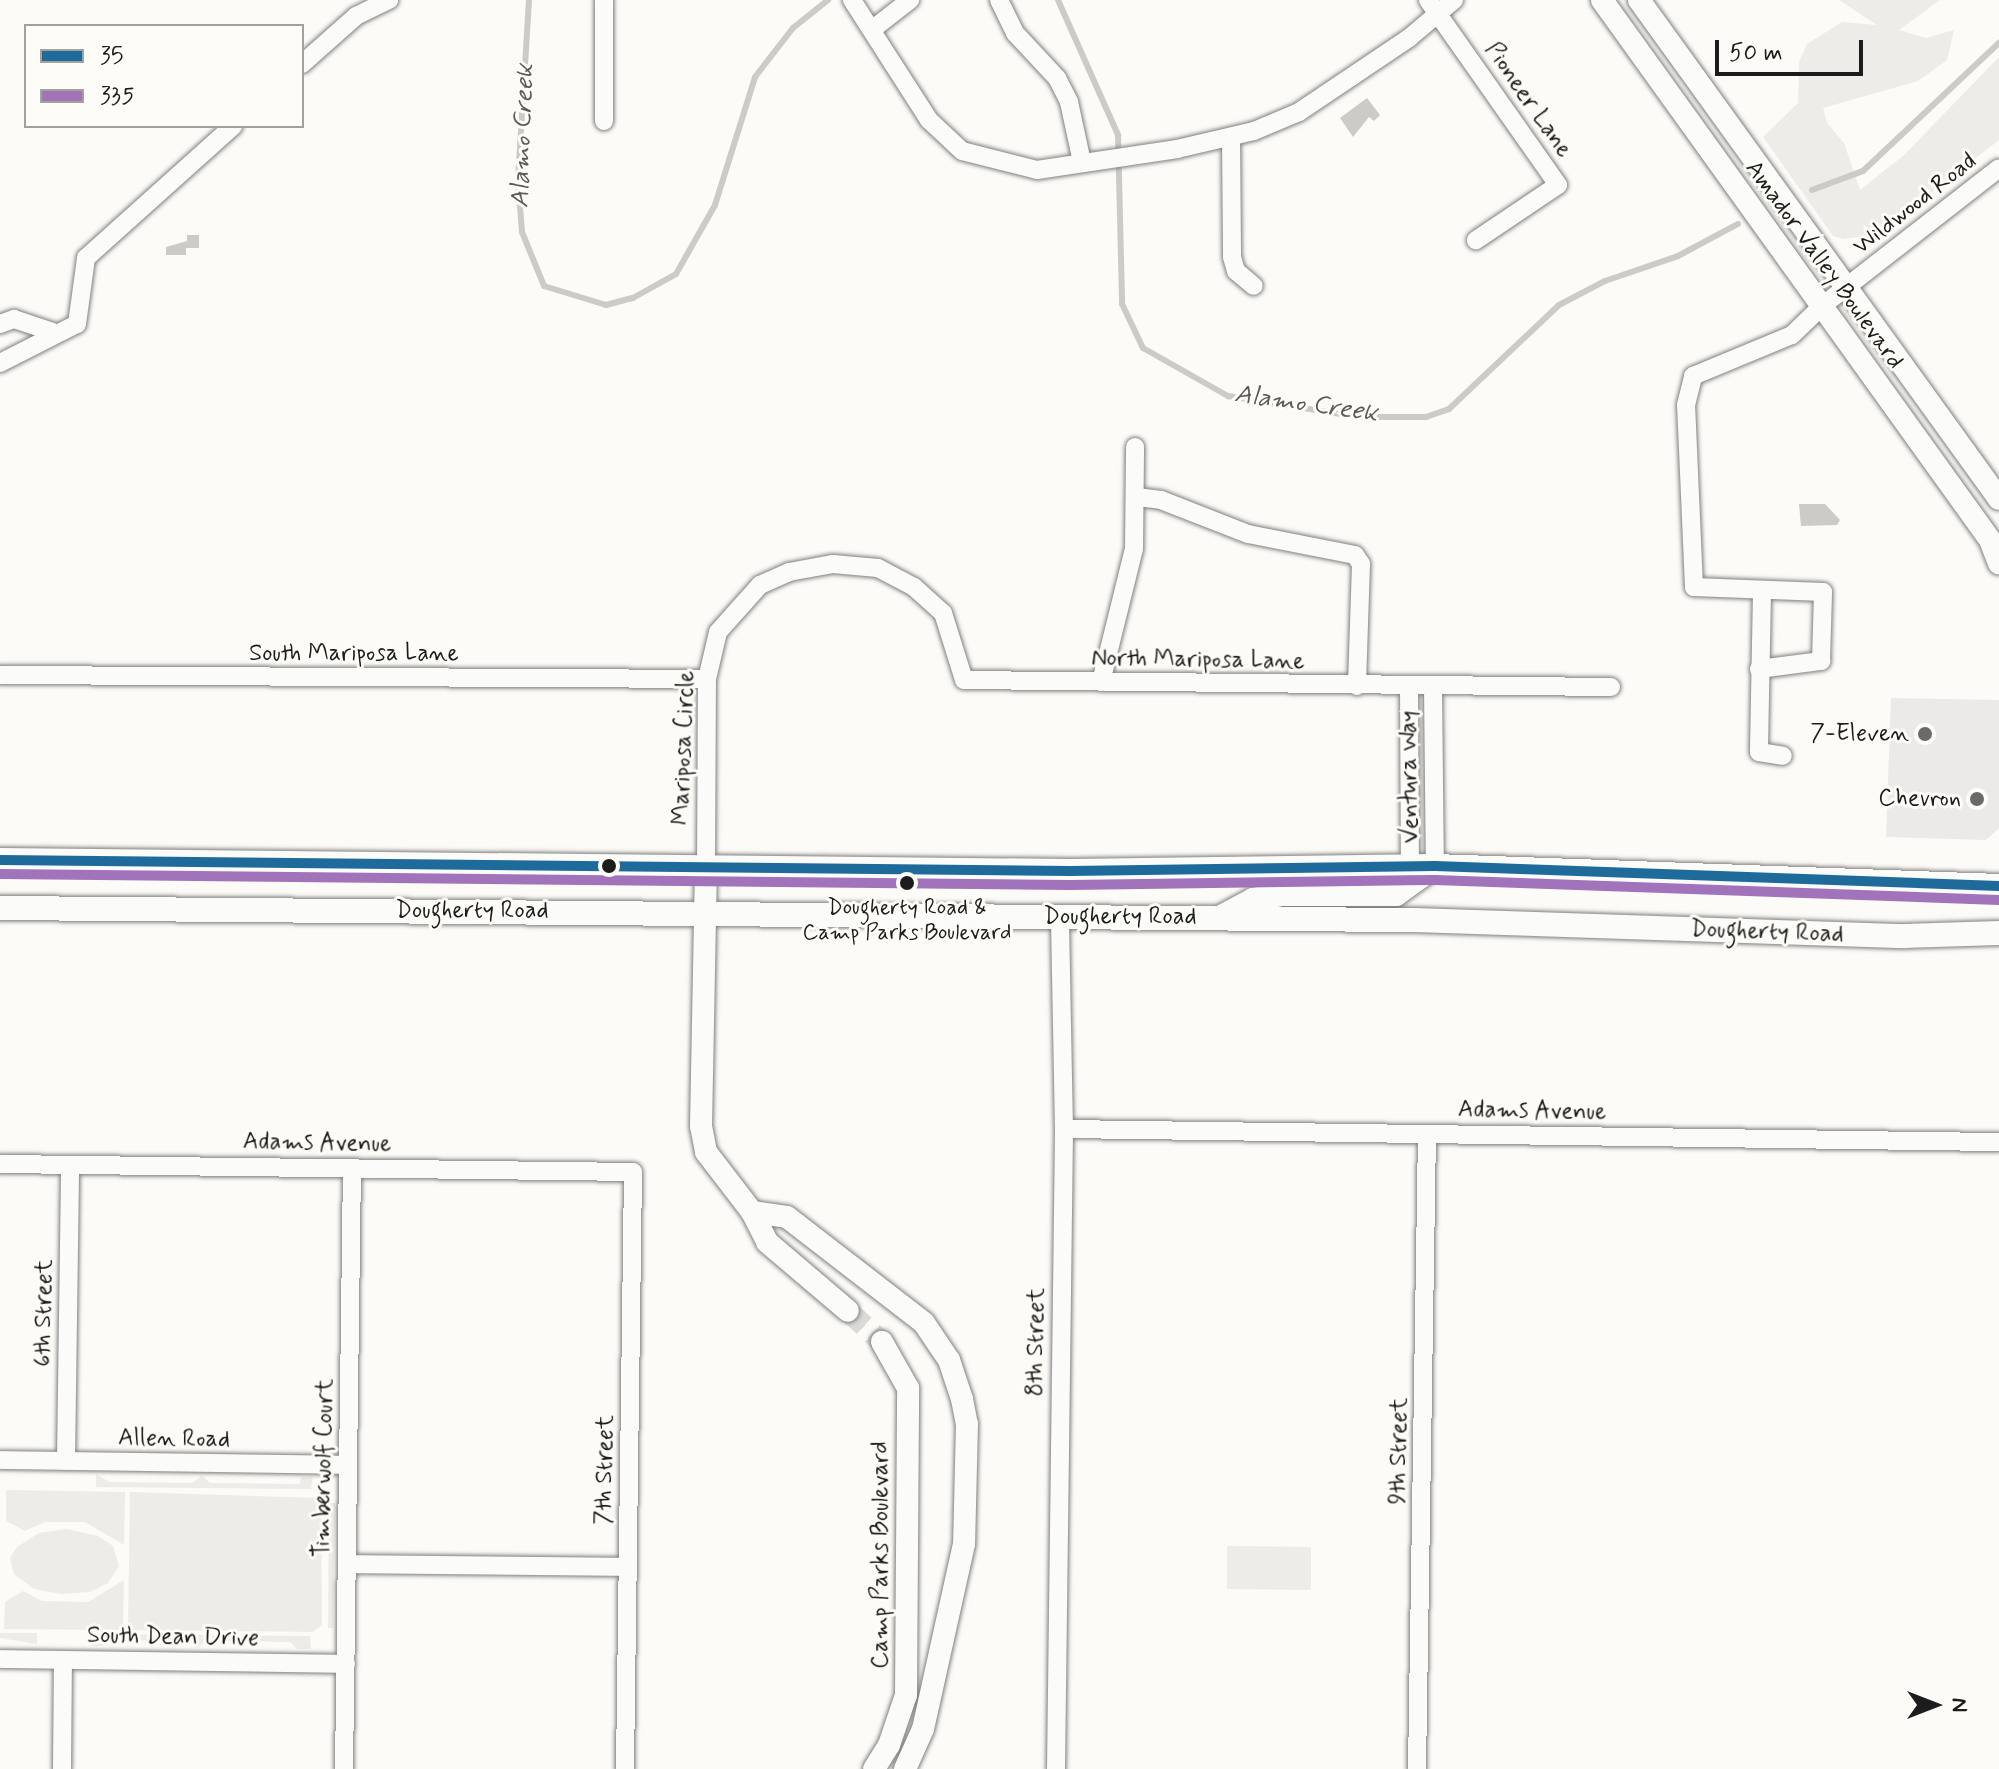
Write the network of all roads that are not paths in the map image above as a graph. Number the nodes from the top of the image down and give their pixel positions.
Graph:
1 (389, 0) edge
2 (604, 0) edge
3 (852, 0) edge
4 (910, 0) edge
5 (999, 0) edge
6 (1454, 0) edge
7 (1602, 0) edge
8 (1639, 0) edge
9 (1433, 7) edge
10 (870, 23) junction
11 (304, 62) edge
12 (604, 121) dead end
13 (231, 128) edge
14 (1231, 137) junction
15 (1086, 162) junction
16 (1999, 168) edge
17 (1476, 240) dead end
18 (1254, 286) dead end
19 (1847, 287) junction
20 (1822, 306) junction
21 (0, 324) edge
22 (53, 332) junction
23 (0, 363) edge
24 (1135, 447) dead end
25 (1137, 497) junction
26 (1999, 499) edge
27 (1999, 563) edge
28 (1762, 592) junction
29 (1759, 669) junction
30 (0, 675) edge
31 (707, 679) junction
32 (964, 680) joint
33 (1101, 682) junction
34 (1357, 686) junction
35 (1409, 687) junction
36 (1433, 687) junction
37 (1611, 687) dead end
38 (1783, 756) dead end
39 (0, 860) edge
40 (706, 866) junction
41 (1410, 866) junction
42 (1435, 866) junction
43 (1999, 886) edge
44 (0, 908) edge
45 (703, 914) junction
46 (1060, 916) junction
47 (1218, 918) junction
48 (1999, 933) edge
49 (1064, 1129) junction
50 (1427, 1134) junction
51 (1999, 1142) edge
52 (0, 1164) edge
53 (70, 1165) junction
54 (352, 1168) junction
55 (633, 1172) joint
56 (752, 1212) junction
57 (848, 1311) tunnel mouth
58 (882, 1342) tunnel mouth
59 (0, 1460) edge
60 (66, 1461) junction
61 (348, 1465) junction
62 (347, 1564) junction
63 (628, 1567) junction
64 (0, 1659) edge
65 (63, 1660) junction
66 (346, 1664) junction
67 (62, 1769) edge
68 (344, 1769) edge
69 (625, 1769) edge
70 (874, 1769) edge
71 (905, 1769) edge
72 (1056, 1769) edge
73 (1417, 1769) edge

1 - 11 street
2 - 12 street
3 - 10 street
4 - 10 street
5 - 15 street
6 - 9 street
7 - 20 street, Amador Valley Boulevard
8 - 19 street, Amador Valley Boulevard
9 - 14 street
9 - 17 street, Pioneer Lane
10 - 15 street
13 - 22 street
14 - 15 street
14 - 18 street
16 - 19 street, Wildwood Road
19 - 20 street, Wildwood Road
19 - 26 street, Amador Valley Boulevard
20 - 27 street, Amador Valley Boulevard
20 - 28 street, Wildwood Road
21 - 22 street
22 - 23 street
24 - 25 street
25 - 33 street
25 - 34 street
28 - 29 street
28 - 29 street
29 - 38 street
30 - 31 street, South Mariposa Lane
31 - 32 street, Mariposa Circle
31 - 40 street, Mariposa Circle
32 - 33 street, North Mariposa Lane
33 - 34 street, North Mariposa Lane
34 - 35 street, North Mariposa Lane
35 - 36 street, North Mariposa Lane
35 - 41 street, Ventura Way
36 - 37 street, North Mariposa Lane
36 - 42 street, Ventura Way
39 - 40 main road, Dougherty Road
40 - 41 main road, Dougherty Road
40 - 45 street
41 - 42 main road, Dougherty Road
42 - 43 main road, Dougherty Road
42 - 47 main road
44 - 45 main road, Dougherty Road
45 - 46 main road, Dougherty Road
45 - 56 street
46 - 47 main road, Dougherty Road
46 - 49 street, 8th Street
47 - 48 main road, Dougherty Road
49 - 50 street, Adams Avenue
49 - 72 street, 8th Street
50 - 51 street, Adams Avenue
50 - 73 street, 9th Street
52 - 53 street, Adams Avenue
53 - 54 street, Adams Avenue
53 - 60 street, 6th Street
54 - 55 street, Adams Avenue
54 - 61 street, Timberwolf Court
55 - 63 street, 7th Street
56 - 57 street
56 - 71 street
58 - 70 street, Camp Parks Boulevard
59 - 60 street, Allen Road
60 - 61 street, Allen Road
61 - 62 street, Timberwolf Court
62 - 63 street
62 - 66 street, Timberwolf Court
63 - 69 street, 7th Street
64 - 65 street, South Dean Drive
65 - 66 street, South Dean Drive
65 - 67 street
66 - 68 street, Timberwolf Court

